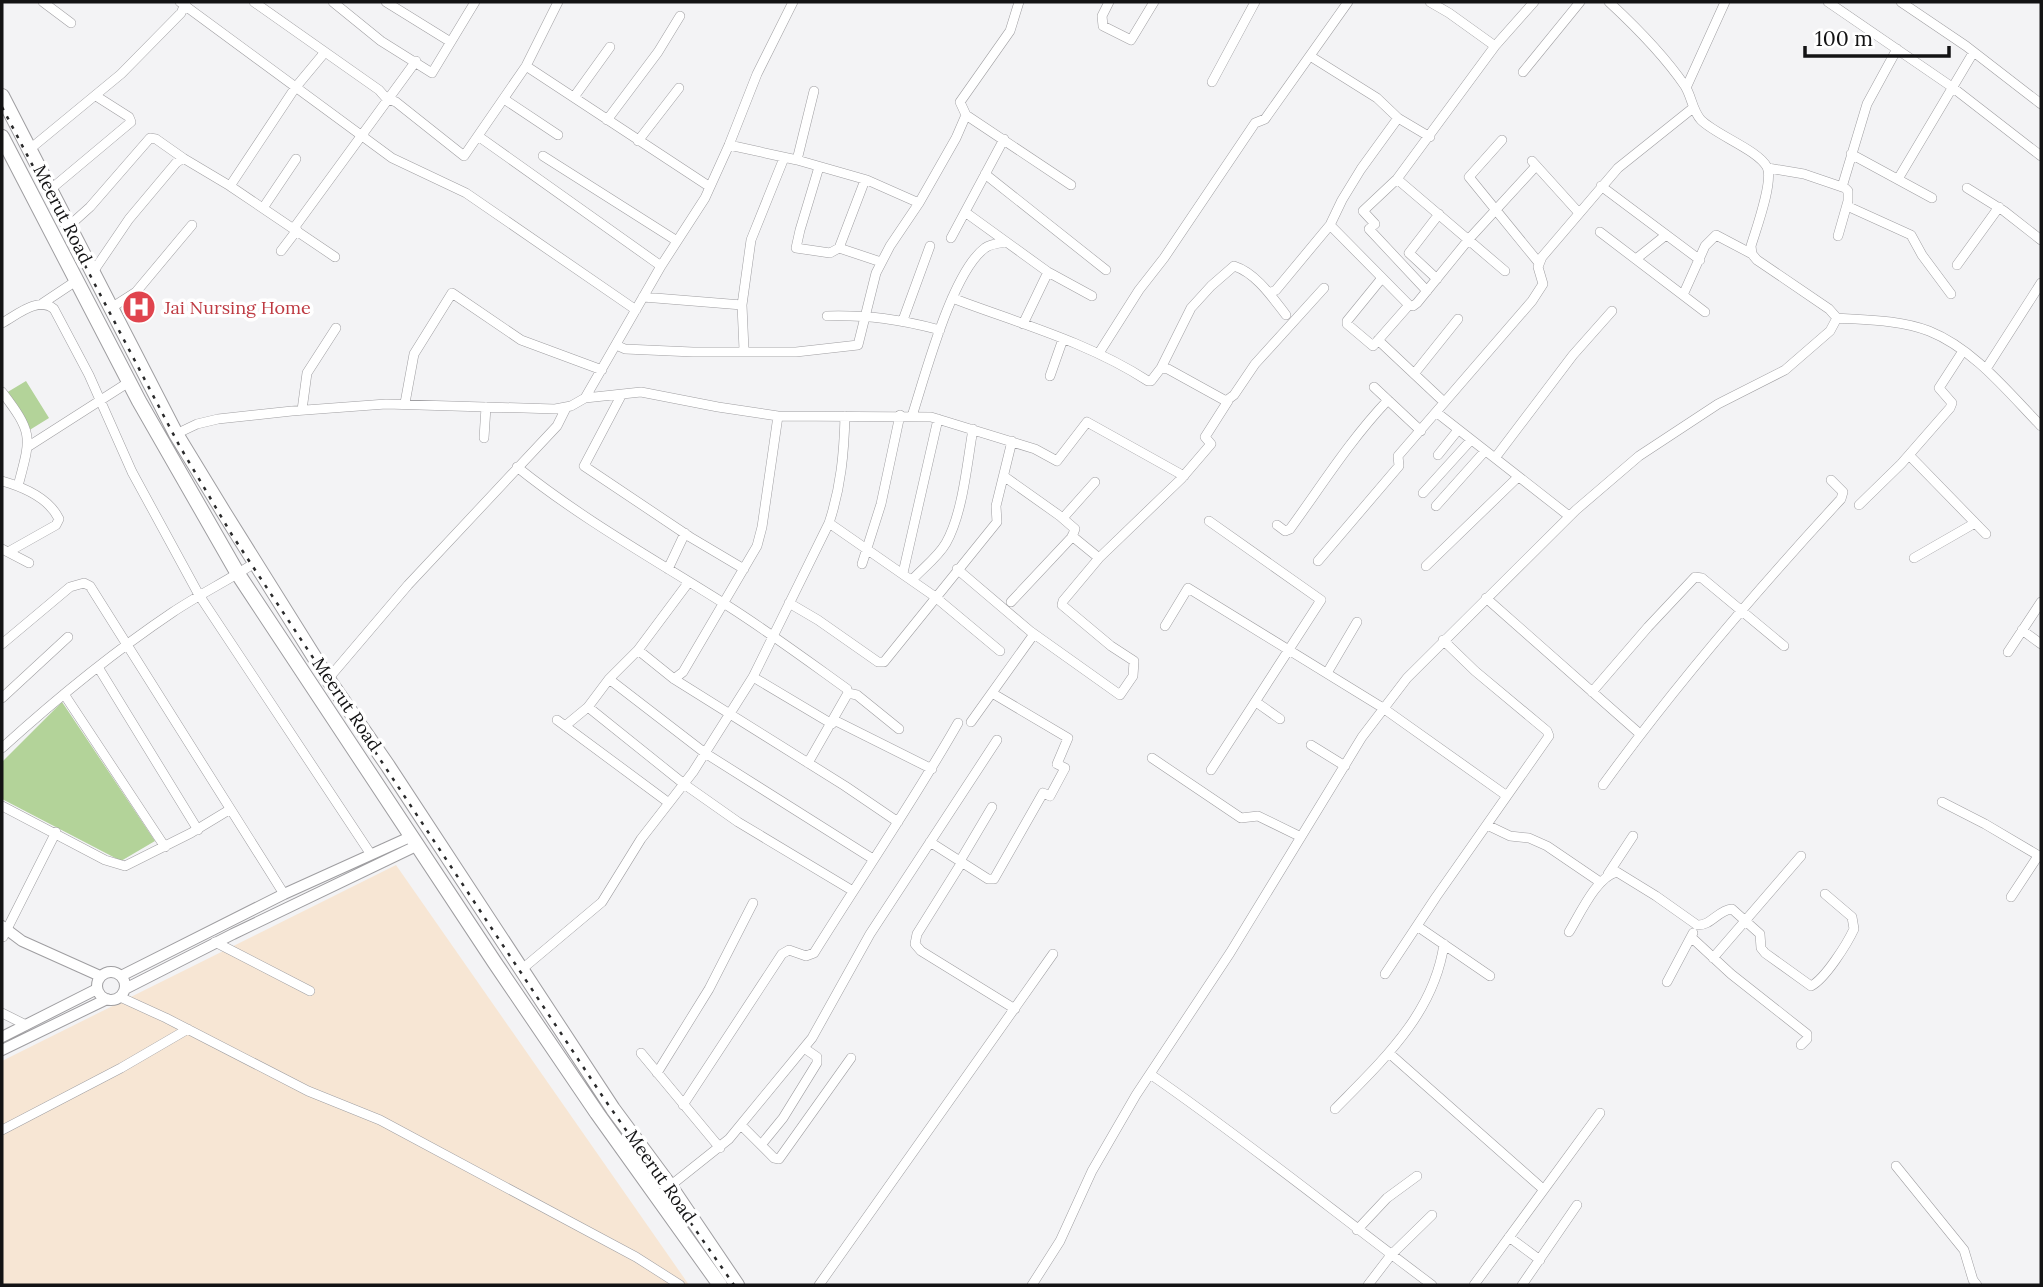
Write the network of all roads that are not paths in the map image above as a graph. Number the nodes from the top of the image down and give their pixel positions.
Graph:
1 (43, 2) edge
2 (254, 2) edge
3 (332, 2) edge
4 (386, 2) edge
5 (475, 2) edge
6 (558, 2) edge
7 (793, 2) edge
8 (1019, 2) edge
9 (1109, 2) edge
10 (1154, 2) edge
11 (1255, 2) edge
12 (1348, 2) edge
13 (1430, 2) edge
14 (1534, 2) edge
15 (1580, 2) edge
16 (1725, 2) edge
17 (1828, 2) edge
18 (1901, 2) edge
19 (184, 3) edge
20 (1611, 3) edge
21 (680, 16) dead end
22 (71, 23) dead end
23 (449, 41) junction
24 (1495, 46) junction
25 (610, 47) dead end
26 (1897, 49) junction
27 (325, 52) junction
28 (1973, 52) junction
29 (1310, 56) junction
30 (416, 61) junction
31 (526, 66) junction
32 (1523, 72) dead end
33 (1212, 82) dead end
34 (295, 88) junction
35 (678, 88) dead end
36 (1686, 88) junction
37 (1952, 88) junction
38 (814, 91) dead end
39 (2, 96) edge
40 (96, 96) junction
41 (574, 97) junction
42 (389, 99) junction
43 (504, 99) junction
44 (2041, 104) edge
45 (1693, 108) junction
46 (966, 115) junction
47 (7, 117) edge
48 (1398, 118) junction
49 (607, 120) junction
50 (558, 135) dead end
51 (478, 136) junction
52 (2, 137) edge
53 (1430, 137) junction
54 (361, 138) junction
55 (1004, 139) junction
56 (1502, 140) dead end
57 (638, 141) junction
58 (729, 145) junction
59 (30, 149) junction
60 (1851, 153) junction
61 (543, 156) dead end
62 (2041, 156) edge
63 (183, 158) junction
64 (296, 159) dead end
65 (784, 159) junction
66 (797, 160) junction
67 (819, 167) junction
68 (1768, 168) junction
69 (985, 174) junction
70 (1397, 179) junction
71 (1898, 179) junction
72 (865, 180) junction
73 (1071, 185) dead end
74 (230, 186) junction
75 (1601, 186) junction
76 (710, 187) junction
77 (1842, 187) junction
78 (1967, 188) dead end
79 (51, 189) junction
80 (1932, 198) dead end
81 (919, 202) junction
82 (1847, 206) junction
83 (1999, 207) junction
84 (263, 208) junction
85 (1496, 210) junction
86 (965, 212) junction
87 (1579, 213) junction
88 (1439, 214) junction
89 (70, 225) junction
90 (192, 225) dead end
91 (1330, 225) junction
92 (296, 229) junction
93 (1600, 232) dead end
94 (1667, 236) junction
95 (1838, 236) dead end
96 (951, 238) dead end
97 (1469, 239) junction
98 (2041, 240) edge
99 (677, 241) junction
100 (1006, 242) junction
101 (930, 246) dead end
102 (839, 248) junction
103 (281, 251) dead end
104 (1752, 254) junction
105 (335, 257) dead end
106 (1416, 259) junction
107 (1636, 259) junction
108 (1699, 260) junction
109 (881, 262) junction
110 (1539, 263) junction
111 (1956, 265) dead end
112 (661, 266) junction
113 (1406, 269) junction
114 (1106, 270) dead end
115 (1505, 271) dead end
116 (93, 272) junction
117 (1048, 272) junction
118 (1382, 278) junction
119 (1437, 279) junction
120 (76, 281) junction
121 (2041, 284) edge
122 (1324, 288) dead end
123 (1427, 291) junction
124 (1269, 293) junction
125 (1951, 294) dead end
126 (1683, 295) junction
127 (1092, 296) dead end
128 (643, 297) junction
129 (952, 298) junction
130 (43, 303) junction
131 (743, 305) junction
132 (1409, 305) junction
133 (111, 308) junction
134 (636, 310) junction
135 (1612, 311) dead end
136 (1705, 312) dead end
137 (1286, 315) dead end
138 (827, 316) dead end
139 (865, 316) junction
140 (1837, 318) junction
141 (1458, 319) dead end
142 (902, 320) junction
143 (2, 323) edge
144 (1023, 324) junction
145 (336, 328) dead end
146 (940, 330) junction
147 (1063, 339) junction
148 (1378, 340) junction
149 (616, 345) junction
150 (744, 350) junction
151 (1963, 351) junction
152 (1099, 353) junction
153 (1161, 368) junction
154 (1986, 369) junction
155 (602, 370) junction
156 (1414, 374) junction
157 (1050, 376) dead end
158 (129, 382) junction
159 (1374, 387) dead end
160 (2, 392) edge
161 (622, 394) junction
162 (585, 398) junction
163 (1388, 400) junction
164 (99, 401) junction
165 (1228, 401) junction
166 (1444, 402) junction
167 (405, 403) junction
168 (486, 407) junction
169 (566, 408) junction
170 (302, 410) junction
171 (1436, 412) junction
172 (778, 415) junction
173 (900, 415) junction
174 (845, 416) junction
175 (912, 416) junction
176 (938, 419) junction
177 (2041, 426) edge
178 (973, 429) junction
179 (1421, 430) junction
180 (1458, 430) junction
181 (176, 434) junction
182 (484, 438) dead end
183 (1471, 440) junction
184 (1012, 441) junction
185 (29, 446) junction
186 (1485, 451) junction
187 (1438, 455) dead end
188 (1909, 455) junction
189 (1495, 458) junction
190 (517, 467) junction
191 (1442, 472) junction
192 (1184, 476) junction
193 (1005, 477) junction
194 (1518, 477) junction
195 (1831, 480) dead end
196 (2, 481) edge
197 (1095, 482) dead end
198 (1456, 484) junction
199 (18, 486) junction
200 (1423, 493) dead end
201 (1859, 505) dead end
202 (1436, 506) dead end
203 (1569, 516) junction
204 (1063, 518) junction
205 (1209, 521) dead end
206 (829, 523) junction
207 (1975, 523) junction
208 (1277, 524) dead end
209 (685, 533) junction
210 (1986, 534) dead end
211 (1072, 536) junction
212 (866, 550) junction
213 (5, 551) edge
214 (1099, 558) junction
215 (1914, 558) dead end
216 (1318, 561) dead end
217 (256, 562) junction
218 (29, 563) dead end
219 (862, 564) dead end
220 (1426, 566) dead end
221 (668, 569) junction
222 (744, 569) junction
223 (957, 569) junction
224 (902, 573) junction
225 (238, 574) junction
226 (912, 580) junction
227 (688, 583) junction
228 (199, 595) junction
229 (934, 596) junction
230 (1486, 598) junction
231 (1011, 602) dead end
232 (789, 603) junction
233 (2041, 603) edge
234 (724, 604) junction
235 (1743, 611) junction
236 (1357, 622) dead end
237 (1165, 626) dead end
238 (2022, 631) junction
239 (1034, 634) junction
240 (774, 635) junction
241 (68, 636) dead end
242 (1443, 640) junction
243 (2, 644) edge
244 (128, 644) junction
245 (2041, 644) edge
246 (1784, 646) dead end
247 (638, 650) junction
248 (1290, 650) junction
249 (1000, 651) dead end
250 (2008, 652) dead end
251 (98, 667) junction
252 (1327, 673) junction
253 (753, 677) junction
254 (328, 678) junction
255 (609, 679) junction
256 (674, 679) junction
257 (1592, 692) junction
258 (848, 693) junction
259 (992, 693) junction
260 (64, 694) junction
261 (2, 698) edge
262 (1256, 702) junction
263 (588, 707) junction
264 (1383, 708) junction
265 (732, 714) junction
266 (1280, 719) dead end
267 (833, 722) junction
268 (971, 722) dead end
269 (958, 723) dead end
270 (899, 729) dead end
271 (1640, 734) junction
272 (997, 740) dead end
273 (1311, 745) dead end
274 (2, 748) edge
275 (705, 753) junction
276 (1152, 758) dead end
277 (808, 763) junction
278 (1345, 766) junction
279 (932, 769) junction
280 (1211, 770) dead end
281 (684, 784) junction
282 (1603, 785) dead end
283 (1507, 796) junction
284 (1942, 802) dead end
285 (669, 803) junction
286 (2, 806) edge
287 (992, 807) dead end
288 (229, 810) junction
289 (898, 822) junction
290 (1487, 825) junction
291 (198, 830) junction
292 (56, 832) junction
293 (430, 833) junction
294 (1633, 836) dead end
295 (1301, 837) junction
296 (413, 842) junction
297 (930, 842) junction
298 (165, 847) junction
299 (383, 848) junction
300 (370, 853) junction
301 (1801, 856) dead end
302 (2040, 857) edge
303 (389, 859) junction
304 (873, 859) junction
305 (961, 862) junction
306 (1608, 874) junction
307 (1600, 882) junction
308 (853, 891) junction
309 (284, 894) junction
310 (1825, 894) dead end
311 (2011, 897) dead end
312 (753, 903) dead end
313 (1746, 920) junction
314 (1697, 925) junction
315 (1417, 926) junction
316 (1569, 932) dead end
317 (5, 933) edge
318 (1691, 937) junction
319 (215, 942) junction
320 (1444, 944) junction
321 (1053, 954) dead end
322 (1713, 958) junction
323 (521, 970) junction
324 (1385, 974) dead end
325 (100, 976) junction
326 (121, 976) junction
327 (1490, 976) dead end
328 (1667, 982) dead end
329 (97, 989) junction
330 (310, 990) dead end
331 (122, 993) junction
332 (107, 999) junction
333 (1015, 1009) junction
334 (2, 1013) edge
335 (26, 1026) junction
336 (188, 1029) junction
337 (2, 1037) edge
338 (1801, 1045) dead end
339 (804, 1048) junction
340 (2, 1050) edge
341 (641, 1053) dead end
342 (1389, 1053) junction
343 (851, 1058) dead end
344 (657, 1073) junction
345 (1150, 1074) junction
346 (683, 1105) junction
347 (1335, 1109) dead end
348 (1600, 1113) dead end
349 (741, 1125) junction
350 (2, 1130) edge
351 (761, 1145) junction
352 (720, 1148) junction
353 (1896, 1166) dead end
354 (1417, 1176) dead end
355 (670, 1186) junction
356 (1543, 1189) junction
357 (1577, 1205) dead end
358 (1432, 1215) dead end
359 (1357, 1230) junction
360 (1509, 1237) junction
361 (1391, 1255) junction
362 (1540, 1260) junction
363 (680, 1285) edge
364 (720, 1285) edge
365 (737, 1285) edge
366 (818, 1285) edge
367 (1032, 1285) edge
368 (1368, 1285) edge
369 (1432, 1285) edge
370 (1474, 1285) edge
371 (1522, 1285) edge
372 (1977, 1285) edge

1 - 22 street
2 - 27 street
3 - 30 street
4 - 23 street
5 - 23 street
6 - 31 street
7 - 58 street
8 - 46 street
9 - 10 street
11 - 33 street
12 - 29 street
13 - 24 street
14 - 24 street
15 - 32 street
16 - 36 street
17 - 26 street
18 - 28 street
19 - 34 street
19 - 40 street
20 - 36 street
21 - 49 street
23 - 30 street
24 - 53 street
25 - 41 street
26 - 37 street
26 - 60 street
27 - 34 street
27 - 42 street
28 - 37 street
28 - 44 street
29 - 48 street
29 - 152 street
30 - 42 street
31 - 41 street
31 - 43 street
34 - 54 street
34 - 74 street
35 - 57 street
36 - 45 street
37 - 62 street
37 - 71 street
38 - 66 street
39 - 47 main road, Meerut Road
40 - 59 street
40 - 79 street
41 - 49 street
42 - 51 street
42 - 54 street
43 - 50 street
43 - 51 street
45 - 68 street
45 - 75 street
46 - 55 street
46 - 81 street
47 - 59 main road, Meerut Road
48 - 53 street
48 - 91 street
49 - 57 street
51 - 112 street
52 - 120 main road, Meerut Road
53 - 70 street
54 - 92 street
54 - 134 street
55 - 69 street
55 - 73 street
56 - 85 street
57 - 76 street
58 - 65 street
58 - 76 street
59 - 79 main road, Meerut Road
60 - 71 street
60 - 77 street
61 - 99 street
63 - 74 street
63 - 89 street
63 - 116 street
64 - 84 street
65 - 66 street
65 - 131 street
66 - 67 street
67 - 72 street
67 - 102 street
68 - 77 street
68 - 104 street
69 - 86 street
69 - 114 street
70 - 88 street
70 - 113 street
71 - 80 street
72 - 81 street
72 - 102 street
74 - 84 street
75 - 87 street
75 - 94 street
76 - 99 street
77 - 82 street
78 - 83 street
79 - 89 main road, Meerut Road
81 - 109 street
82 - 95 street
82 - 125 street
83 - 98 street
83 - 111 street
84 - 92 street
85 - 87 street
85 - 97 street
85 - 110 street
86 - 96 street
86 - 100 street
87 - 110 street
88 - 97 street
88 - 106 street
89 - 116 main road, Meerut Road
90 - 133 street
91 - 118 street
91 - 124 street
92 - 103 street
92 - 105 street
93 - 107 street
94 - 107 street
94 - 108 street
97 - 115 street
97 - 119 street
99 - 112 street
100 - 117 street
100 - 129 street
101 - 142 street
102 - 109 street
104 - 108 street
104 - 140 street
106 - 113 street
106 - 119 street
107 - 126 street
108 - 126 street
109 - 139 street
110 - 166 street
112 - 128 street
113 - 123 street
116 - 133 main road, Meerut Road
117 - 127 street
117 - 144 street
118 - 132 street
118 - 148 street
119 - 123 street
120 - 130 street
120 - 158 main road, Meerut Road
121 - 154 street
122 - 165 street
123 - 132 street
124 - 137 street
124 - 153 street
126 - 136 street
128 - 131 street
128 - 134 street
129 - 144 street
129 - 146 street
130 - 143 street
130 - 164 street
131 - 150 street
132 - 148 street
133 - 181 main road, Meerut Road
134 - 149 street
135 - 189 street
138 - 139 street
139 - 142 street
139 - 150 street
140 - 151 street
140 - 203 street
141 - 156 street
142 - 146 street
144 - 147 street
145 - 170 street
146 - 175 street
147 - 152 street
147 - 157 street
148 - 156 street
149 - 150 street
149 - 155 street
151 - 154 street
151 - 188 street
152 - 153 street
153 - 165 street
154 - 177 street
155 - 162 street
155 - 167 street
156 - 166 street
158 - 164 street
158 - 225 main road, Meerut Road
159 - 163 street
160 - 185 street
161 - 162 street
161 - 172 street
161 - 209 street
162 - 169 street
163 - 179 street
163 - 208 street
164 - 185 street
164 - 228 street
165 - 192 street
166 - 171 street
167 - 168 street
167 - 170 street
168 - 169 street
168 - 182 street
169 - 190 street
170 - 181 street
171 - 179 street
171 - 180 street
172 - 174 street
172 - 222 street
173 - 174 street
173 - 175 street
173 - 212 street
174 - 206 street
175 - 176 street
176 - 178 street
176 - 224 street
178 - 184 street
178 - 226 street
179 - 216 street
180 - 183 street
180 - 187 street
181 - 217 main road, Meerut Road
183 - 186 street
183 - 191 street
184 - 192 street
184 - 193 street
185 - 199 street
186 - 189 street
186 - 198 street
188 - 201 street
188 - 207 street
189 - 194 street
190 - 221 street
190 - 254 street
191 - 198 street
191 - 200 street
192 - 214 street
193 - 204 street
193 - 223 street
194 - 203 street
194 - 220 street
195 - 235 street
196 - 199 street
197 - 204 street
198 - 202 street
199 - 213 street
203 - 230 street
204 - 211 street
205 - 248 street
206 - 212 street
206 - 232 street
207 - 210 street
207 - 215 street
209 - 221 street
209 - 222 street
211 - 214 street
211 - 231 street
212 - 219 street
212 - 224 street
213 - 218 street
214 - 239 street
217 - 225 street
217 - 254 main road, Meerut Road
221 - 227 street
222 - 234 street
223 - 229 street
223 - 239 street
224 - 226 street
225 - 228 street
225 - 296 main road, Meerut Road
226 - 229 street
227 - 234 street
227 - 247 street
228 - 244 street
228 - 300 street
229 - 232 street
229 - 249 street
230 - 242 street
230 - 257 street
232 - 240 street
233 - 238 street
234 - 240 street
234 - 256 street
235 - 246 street
235 - 257 street
235 - 271 street
236 - 252 street
237 - 248 street
238 - 245 street
238 - 250 street
239 - 259 street
240 - 253 street
240 - 258 street
241 - 261 street
242 - 264 street
242 - 283 street
243 - 244 street
244 - 251 street
244 - 288 street
247 - 255 street
247 - 256 street
248 - 252 street
248 - 262 street
251 - 260 street
251 - 291 street
252 - 264 street
253 - 265 street
253 - 267 street
254 - 293 main road, Meerut Road
255 - 263 street
255 - 275 street
256 - 265 street
257 - 271 street
258 - 267 street
258 - 270 street
259 - 268 street
259 - 305 street
260 - 274 street
260 - 298 street
262 - 266 street
262 - 280 street
263 - 281 street
263 - 285 street
264 - 278 street
264 - 283 street
265 - 275 street
265 - 277 street
267 - 277 street
267 - 279 street
269 - 279 street
271 - 282 street
272 - 297 street
273 - 278 street
275 - 281 street
275 - 304 street
276 - 295 street
277 - 289 street
278 - 295 street
279 - 289 street
281 - 285 street
281 - 308 street
283 - 290 street
284 - 302 street
285 - 323 street
286 - 292 street
287 - 305 street
288 - 291 street
288 - 309 street
289 - 304 street
290 - 307 street
290 - 315 street
291 - 298 street
292 - 298 street
292 - 317 street
293 - 296 main road
293 - 323 main road, Meerut Road
294 - 306 street
295 - 345 street
296 - 299 street
296 - 303 street
296 - 364 main road, Meerut Road
297 - 305 street
297 - 339 street
299 - 300 street
299 - 303 street
300 - 309 street
301 - 313 street
302 - 311 street
303 - 319 street
304 - 308 street
305 - 333 street
306 - 307 street
306 - 314 street
307 - 316 street
308 - 346 street
309 - 326 street
310 - 313 street
312 - 344 street
313 - 314 street
313 - 322 street
314 - 318 street
315 - 320 street
315 - 324 street
317 - 325 street
318 - 322 street
318 - 328 street
319 - 330 street
319 - 331 street
320 - 327 street
320 - 342 street
321 - 333 street
322 - 338 street
323 - 355 main road, Meerut Road
325 - 326 street
325 - 329 street
326 - 331 street
329 - 332 street
329 - 335 street
331 - 332 street
331 - 336 street
332 - 340 street
333 - 366 street
334 - 335 street
335 - 337 street
336 - 350 street
336 - 363 street
339 - 349 street
339 - 351 street
341 - 344 street
342 - 347 street
342 - 356 street
343 - 351 street
344 - 346 street
345 - 359 street
345 - 367 street
346 - 352 street
348 - 356 street
349 - 351 street
349 - 352 street
352 - 355 street
353 - 372 street
354 - 359 street
355 - 365 main road, Meerut Road
356 - 360 street
357 - 362 street
358 - 361 street
359 - 361 street
360 - 362 street
360 - 370 street
361 - 368 street
361 - 369 street
362 - 371 street

